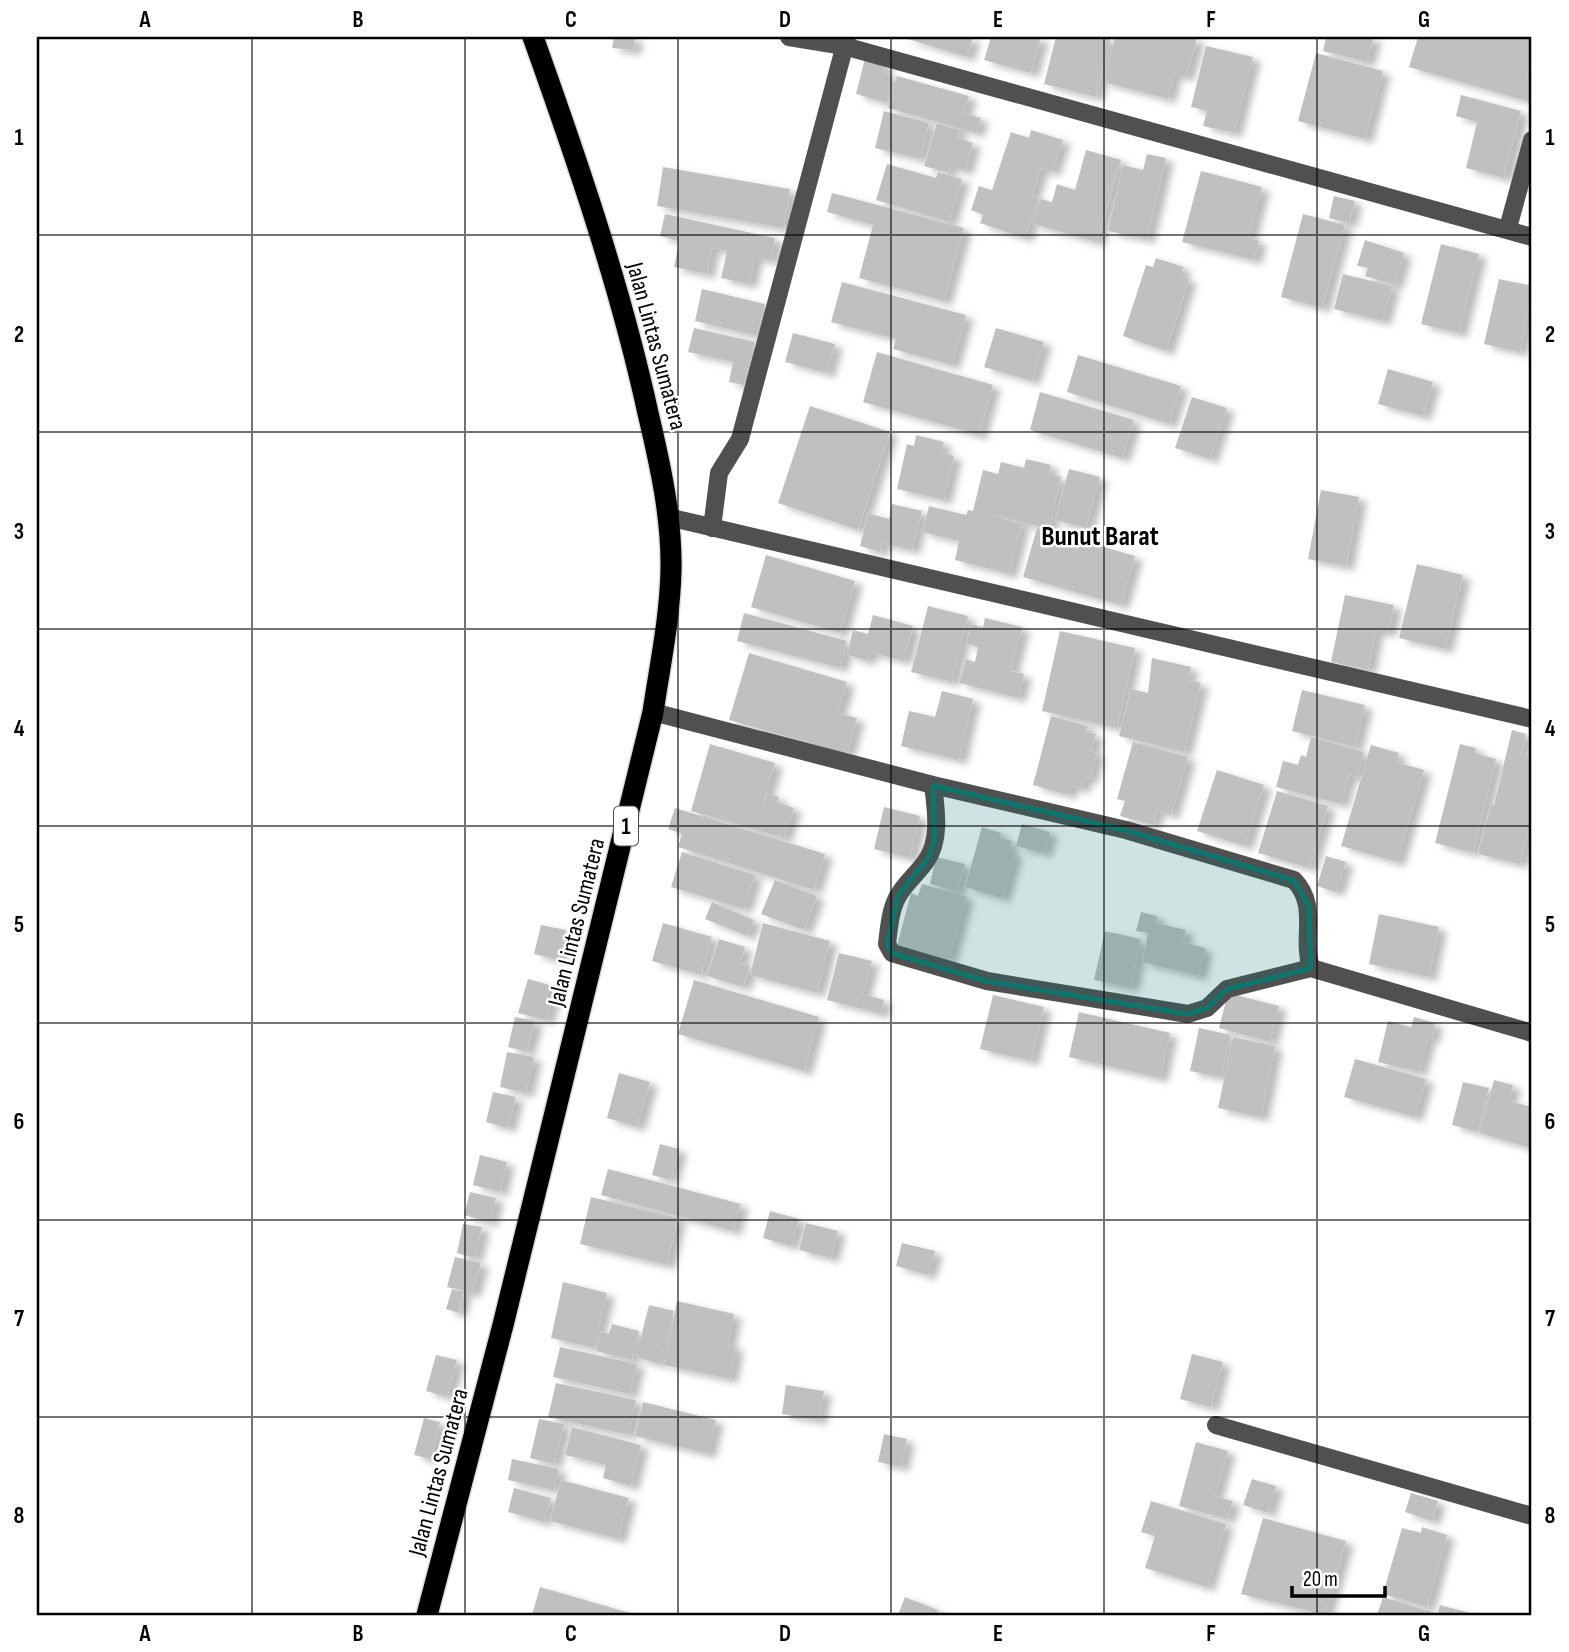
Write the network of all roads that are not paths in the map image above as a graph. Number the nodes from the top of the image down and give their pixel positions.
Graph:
1 (533, 37) edge
2 (789, 37) edge
3 (845, 41) edge
4 (1532, 140) edge
5 (1508, 228) junction
6 (1532, 237) edge
7 (668, 517) junction
8 (712, 527) junction
9 (653, 712) junction
10 (1532, 719) edge
11 (933, 785) junction
12 (1311, 968) junction
13 (1532, 1033) edge
14 (1216, 1425) dead end
15 (1532, 1516) edge
16 (427, 1615) edge

1 - 7 highway, Jalan Lintas Sumatera / 1
2 - 3 street
3 - 5 street
3 - 8 street
4 - 5 street
5 - 6 street
7 - 8 street
7 - 9 highway, Jalan Lintas Sumatera / 1
8 - 10 street
9 - 11 street
9 - 16 highway, Jalan Lintas Sumatera / 1
11 - 12 street
11 - 12 street
12 - 13 street
14 - 15 street

